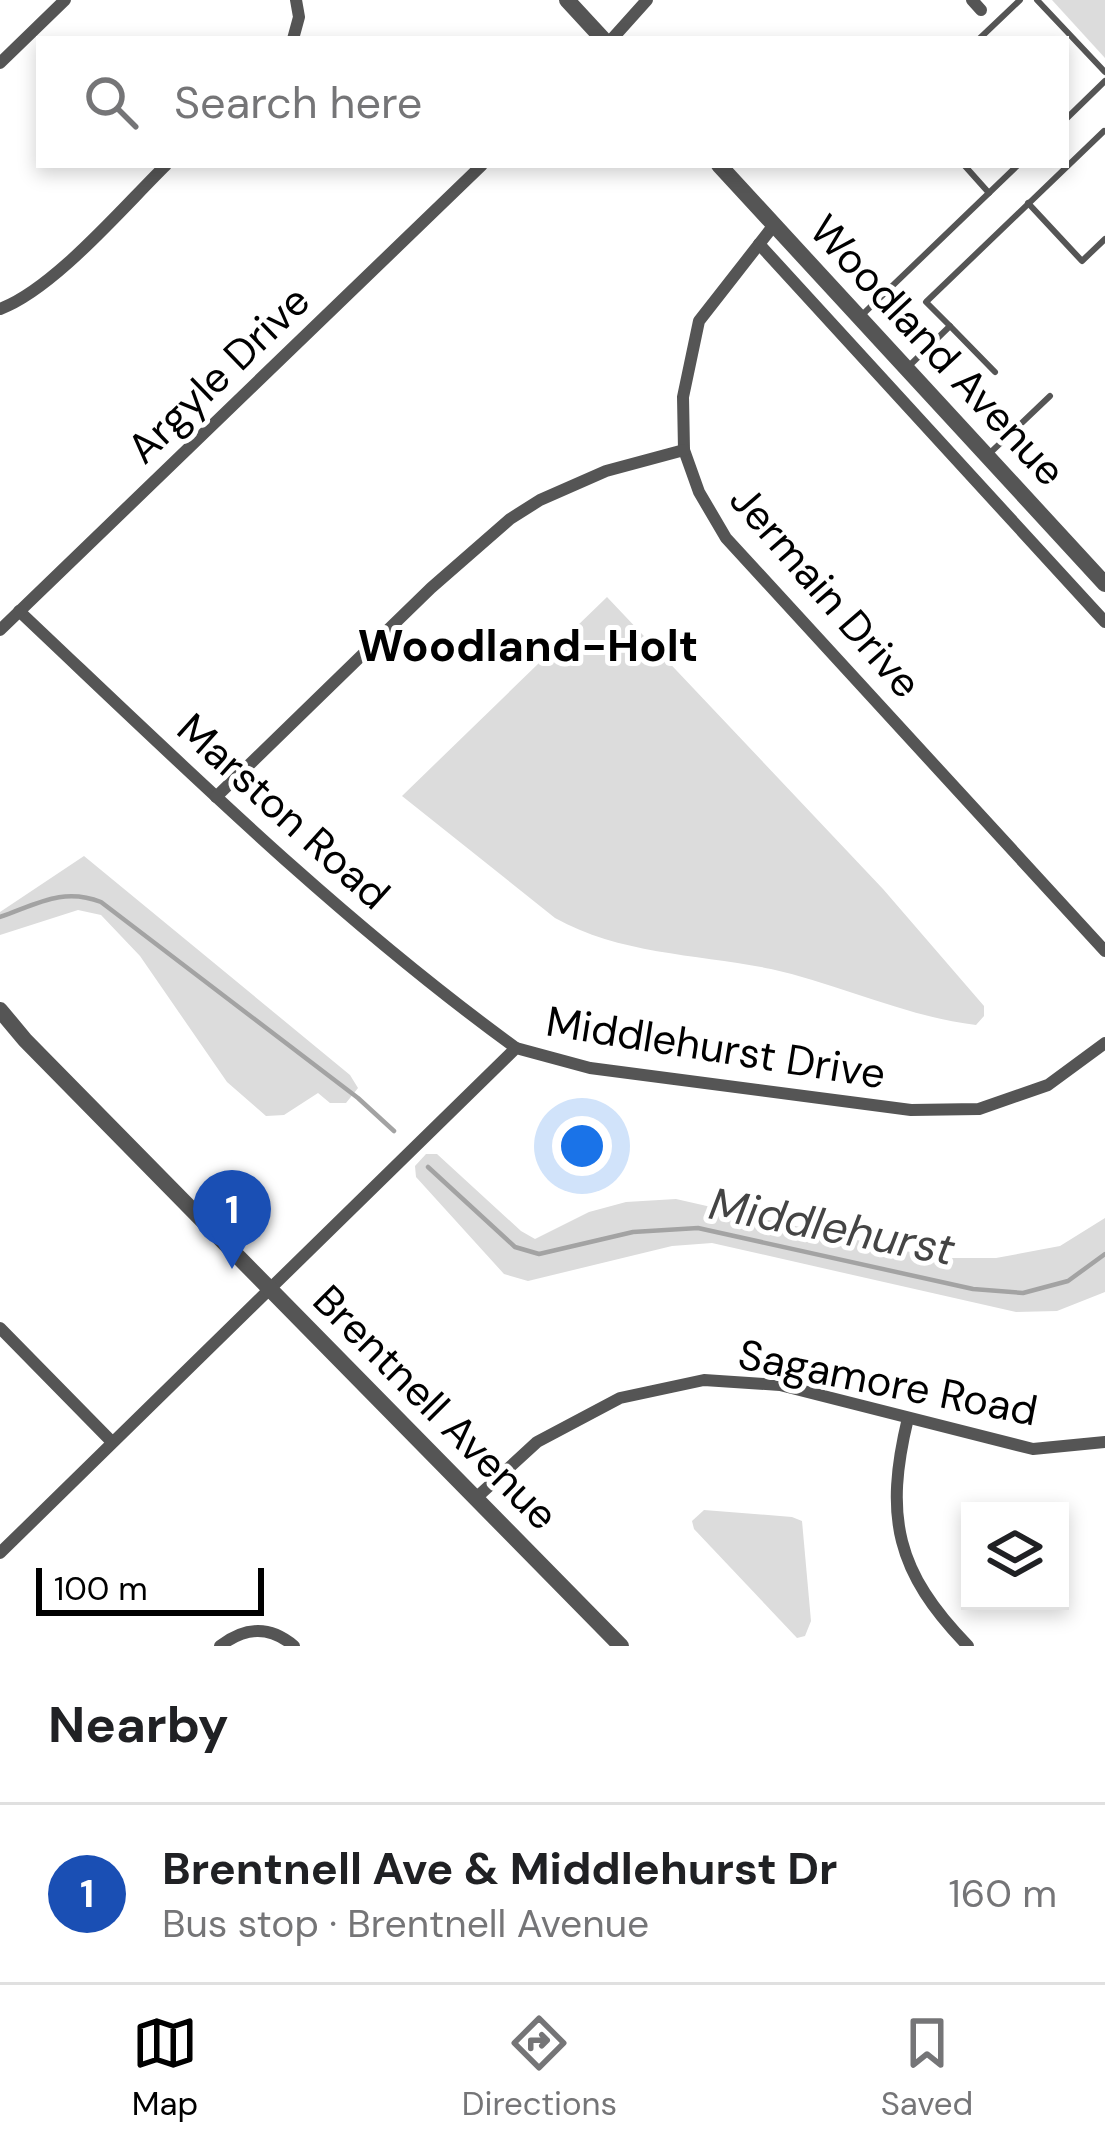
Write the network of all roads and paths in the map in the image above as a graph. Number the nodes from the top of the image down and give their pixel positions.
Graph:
1 (65, 0) edge
2 (296, 0) edge
3 (567, 0) edge
4 (647, 0) edge
5 (1020, 0) edge
6 (1037, 0) edge
7 (294, 36) edge
8 (605, 36) edge
9 (611, 36) edge
10 (982, 36) edge
11 (1069, 36) edge
12 (1069, 36) edge
13 (0, 63) edge
14 (1105, 77) edge
15 (1069, 115) edge
16 (1104, 130) edge
17 (1069, 164) edge
18 (163, 168) edge
19 (479, 168) edge
20 (722, 168) edge
21 (967, 168) edge
22 (1015, 168) edge
23 (1064, 168) edge
24 (989, 193) junction
25 (1028, 203) junction
26 (773, 225) junction
27 (1105, 239) edge
28 (759, 244) junction
29 (0, 309) edge
30 (859, 317) junction
31 (950, 326) junction
32 (907, 369) junction
33 (995, 372) dead end
34 (1050, 396) dead end
35 (684, 449) junction
36 (987, 456) junction
37 (1105, 584) edge
38 (20, 611) junction
39 (1105, 622) edge
40 (0, 630) edge
41 (216, 797) junction
42 (1105, 951) edge
43 (0, 1010) edge
44 (1105, 1043) edge
45 (516, 1048) junction
46 (268, 1288) junction
47 (0, 1328) edge
48 (908, 1418) junction
49 (112, 1442) junction
50 (1105, 1442) edge
51 (476, 1498) junction
52 (0, 1553) edge
53 (220, 1646) edge
54 (294, 1646) edge
55 (622, 1646) edge
56 (968, 1646) edge

1 - 13 street
2 - 7 street
3 - 8 street
4 - 9 street
5 - 10 lane
6 - 12 lane
11 - 14 lane
14 - 15 lane
16 - 17 lane
18 - 29 street
19 - 38 street, Argyle Drive
20 - 26 street, Woodland Avenue
21 - 24 lane
22 - 24 lane
23 - 25 lane
24 - 30 lane
25 - 27 lane
25 - 31 lane
26 - 28 street, Jermain Drive
26 - 30 street, Woodland Avenue
28 - 35 street, Jermain Drive
28 - 39 street
30 - 32 street, Woodland Avenue
31 - 32 lane
31 - 33 lane
32 - 36 street, Woodland Avenue
34 - 36 lane
35 - 41 street
35 - 42 street, Jermain Drive
36 - 37 street, Woodland Avenue
38 - 40 street, Argyle Drive
38 - 41 street, Marston Road
41 - 45 street, Marston Road
43 - 46 street, Brentnell Avenue
44 - 45 street, Middlehurst Drive
45 - 46 street, Middlehurst Drive
46 - 49 street, Middlehurst Drive
46 - 51 street, Brentnell Avenue
47 - 49 street
48 - 50 street, Sagamore Road
48 - 51 street, Sagamore Road
48 - 56 street
49 - 52 street, Middlehurst Drive
51 - 55 street, Brentnell Avenue
53 - 54 street

